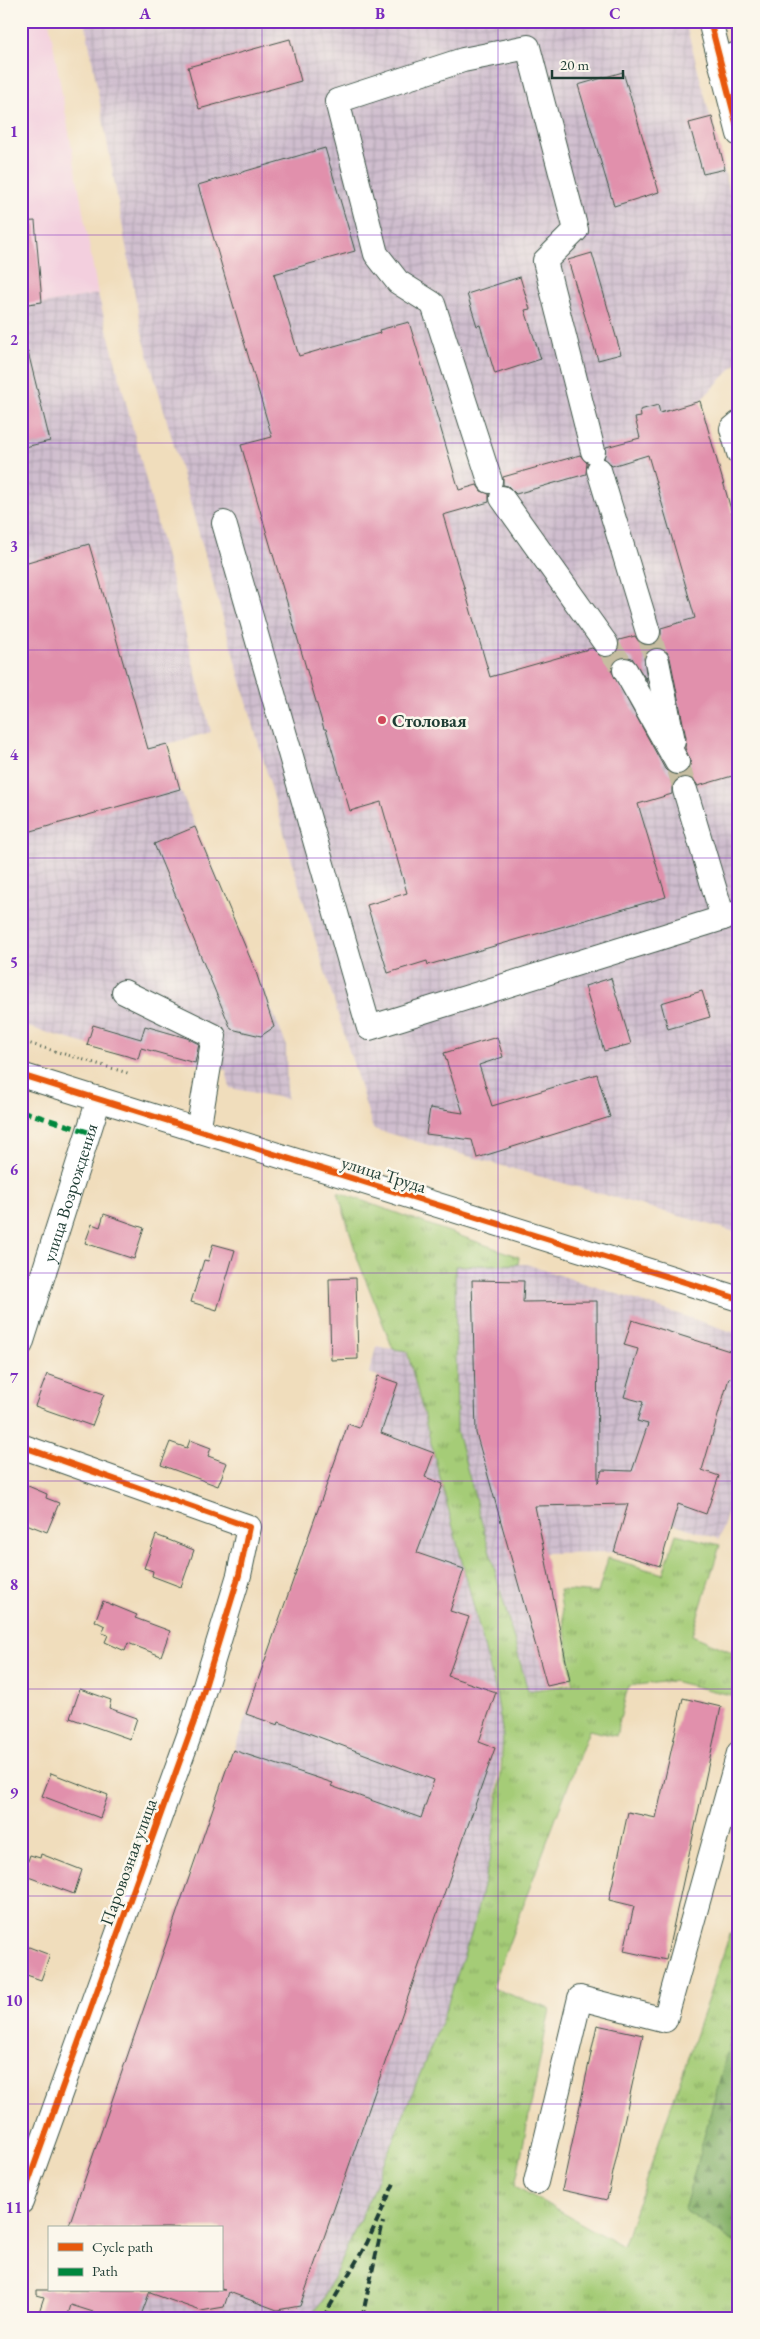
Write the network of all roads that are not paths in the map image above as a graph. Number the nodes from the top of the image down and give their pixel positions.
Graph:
1 (710, 21) edge
2 (730, 57) edge
3 (739, 134) edge
4 (739, 423) edge
5 (739, 454) edge
6 (224, 523) dead end
7 (648, 632) tunnel mouth
8 (606, 644) tunnel mouth
9 (657, 661) tunnel mouth
10 (625, 670) tunnel mouth
11 (685, 790) tunnel mouth
12 (731, 916) edge
13 (124, 992) dead end
14 (21, 1075) edge
15 (99, 1099) junction
16 (198, 1131) junction
17 (739, 1299) edge
18 (21, 1344) edge
19 (21, 1446) edge
20 (739, 1753) edge
21 (536, 2182) dead end
22 (21, 2202) edge

1 - 2 street
2 - 3 street
4 - 5 street
6 - 12 street
7 - 8 street
9 - 10 street
11 - 12 street
13 - 16 street
14 - 15 street, улица Труда
15 - 16 street, улица Труда
15 - 18 street, улица Возрождения
16 - 17 street, улица Труда
19 - 22 street, Паровозная улица
20 - 21 street

